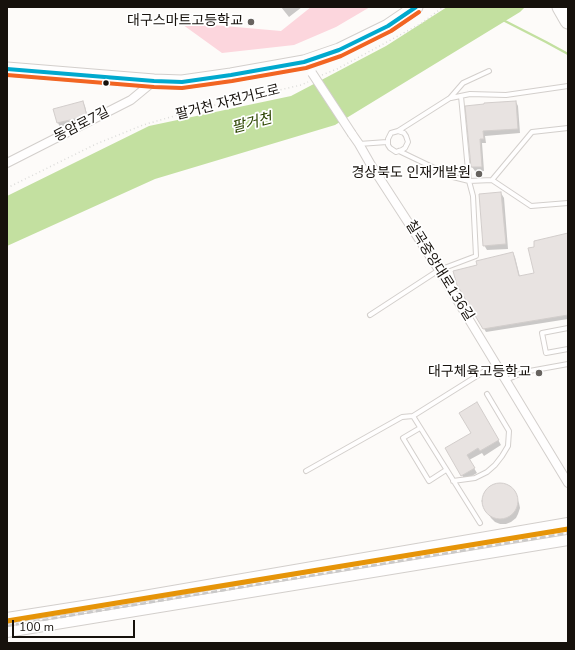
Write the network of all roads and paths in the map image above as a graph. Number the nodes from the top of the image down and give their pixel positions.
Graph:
1 (416, 7) edge
2 (443, 7) edge
3 (560, 7) edge
4 (568, 21) edge
5 (304, 62) junction
6 (7, 69) edge
7 (489, 71) dead end
8 (322, 75) dead end
9 (154, 81) junction
10 (308, 82) dead end
11 (568, 86) edge
12 (461, 96) junction
13 (450, 98) junction
14 (568, 128) edge
15 (398, 131) junction
16 (387, 142) junction
17 (359, 144) junction
18 (399, 152) junction
19 (7, 163) edge
20 (492, 180) junction
21 (469, 181) junction
22 (7, 188) edge
23 (568, 203) edge
24 (439, 270) junction
25 (370, 315) dead end
26 (568, 328) edge
27 (568, 349) edge
28 (496, 364) junction
29 (568, 364) edge
30 (506, 380) junction
31 (487, 394) dead end
32 (413, 416) junction
33 (420, 428) junction
34 (446, 470) junction
35 (306, 471) dead end
36 (453, 481) junction
37 (568, 483) edge
38 (480, 523) dead end
39 (568, 523) edge
40 (568, 540) edge
41 (7, 618) edge
42 (7, 632) edge

1 - 5 main road
2 - 8 path
3 - 4 highway
5 - 9 main road
5 - 17 street, 칠곡중앙대로136길, bridge
6 - 9 main road
7 - 13 lane
9 - 19 street, 동암로7길
10 - 22 path, 팔거천 자전거도로
11 - 12 lane
12 - 13 lane
12 - 21 lane
13 - 15 lane
14 - 20 lane
15 - 16 lane
15 - 18 lane
16 - 17 lane
16 - 18 lane
17 - 24 street, 칠곡중앙대로136길
18 - 21 lane
20 - 21 lane
20 - 23 lane
21 - 24 lane
24 - 25 lane
24 - 28 street, 칠곡중앙대로136길
26 - 27 lane
28 - 30 street, 칠곡중앙대로136길
28 - 32 lane
29 - 30 lane
30 - 37 street, 칠곡중앙대로136길
31 - 36 lane
32 - 33 lane
32 - 35 lane
33 - 34 lane
33 - 34 lane
34 - 36 lane
36 - 38 lane
39 - 41 street
40 - 42 street

